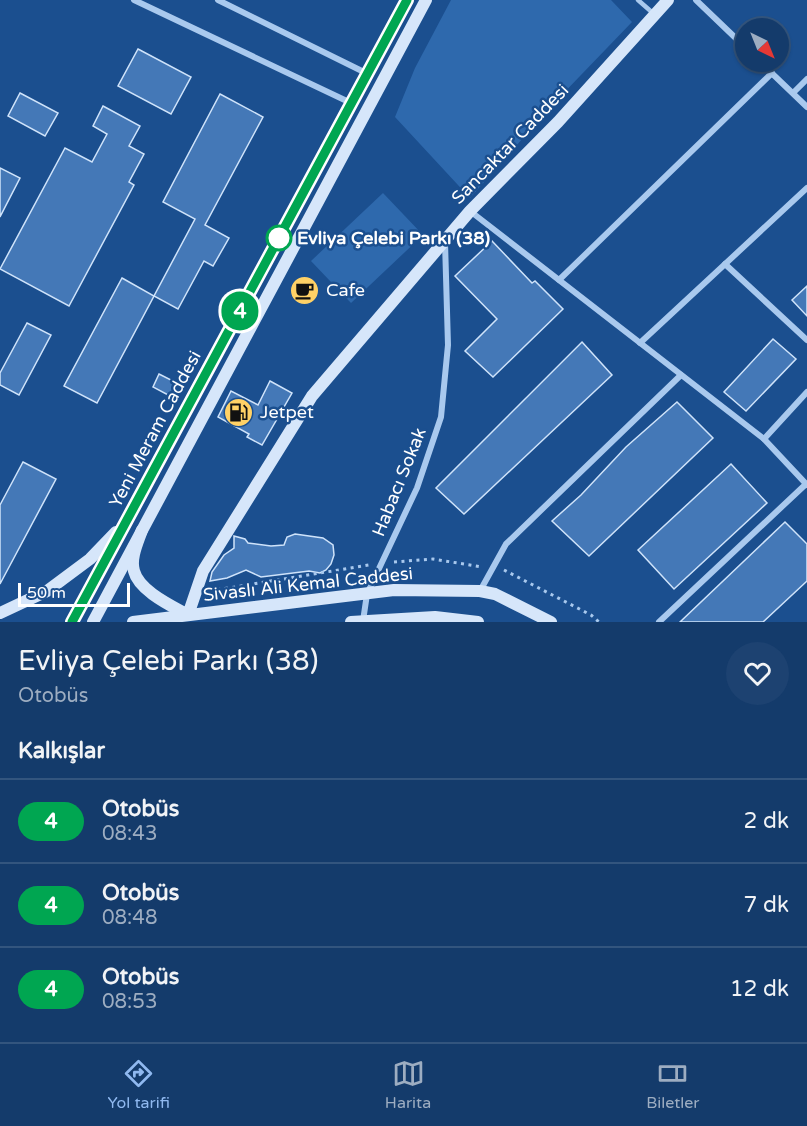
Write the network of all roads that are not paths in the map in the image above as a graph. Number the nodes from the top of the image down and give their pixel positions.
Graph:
1 (134, 0) edge
2 (218, 0) edge
3 (407, 0) edge
4 (426, 0) edge
5 (638, 0) edge
6 (668, 0) edge
7 (696, 0) edge
8 (655, 15) junction
9 (735, 37) edge
10 (772, 73) joint
11 (368, 74) junction
12 (807, 79) edge
13 (793, 93) junction
14 (352, 103) junction
15 (807, 107) edge
16 (807, 188) edge
17 (470, 211) junction
18 (445, 242) junction
19 (725, 264) junction
20 (559, 280) junction
21 (807, 340) edge
22 (640, 343) junction
23 (681, 375) junction
24 (807, 392) edge
25 (764, 439) junction
26 (807, 485) edge
27 (127, 520) junction
28 (142, 530) junction
29 (480, 591) junction
30 (367, 594) junction
31 (0, 613) edge
32 (188, 615) junction
33 (72, 622) edge
34 (93, 622) edge
35 (133, 622) edge
36 (359, 622) edge
37 (478, 622) edge
38 (551, 622) edge
39 (659, 622) edge

1 - 14 street
2 - 11 street
3 - 11 main road, Yeni Meram Caddesi
4 - 28 main road, Yeni Meram Caddesi
5 - 8 lane
6 - 8 main road, Sancaktar Caddesi
7 - 9 street
8 - 17 main road, Sancaktar Caddesi
10 - 13 street
10 - 20 street
11 - 14 main road, Yeni Meram Caddesi
12 - 13 street
13 - 15 street
14 - 27 main road, Yeni Meram Caddesi
16 - 19 street
17 - 18 main road, Sancaktar Caddesi
17 - 20 street
18 - 30 street, Habacı Sokak
18 - 32 main road, Sancaktar Caddesi
19 - 21 street
19 - 22 street
20 - 22 street
22 - 23 street
23 - 25 street
23 - 29 street
24 - 25 street
25 - 26 street
26 - 39 street
27 - 31 main road
27 - 33 main road, Yeni Meram Caddesi
28 - 32 main road
28 - 34 main road, Yeni Meram Caddesi
29 - 30 main road, Sivaslı Ali Kemal Caddesi
29 - 38 main road, Sivaslı Ali Kemal Caddesi
30 - 32 main road, Sivaslı Ali Kemal Caddesi
30 - 36 street, Habacı Sokak
32 - 35 main road, Sivaslı Ali Kemal Caddesi
36 - 37 main road

